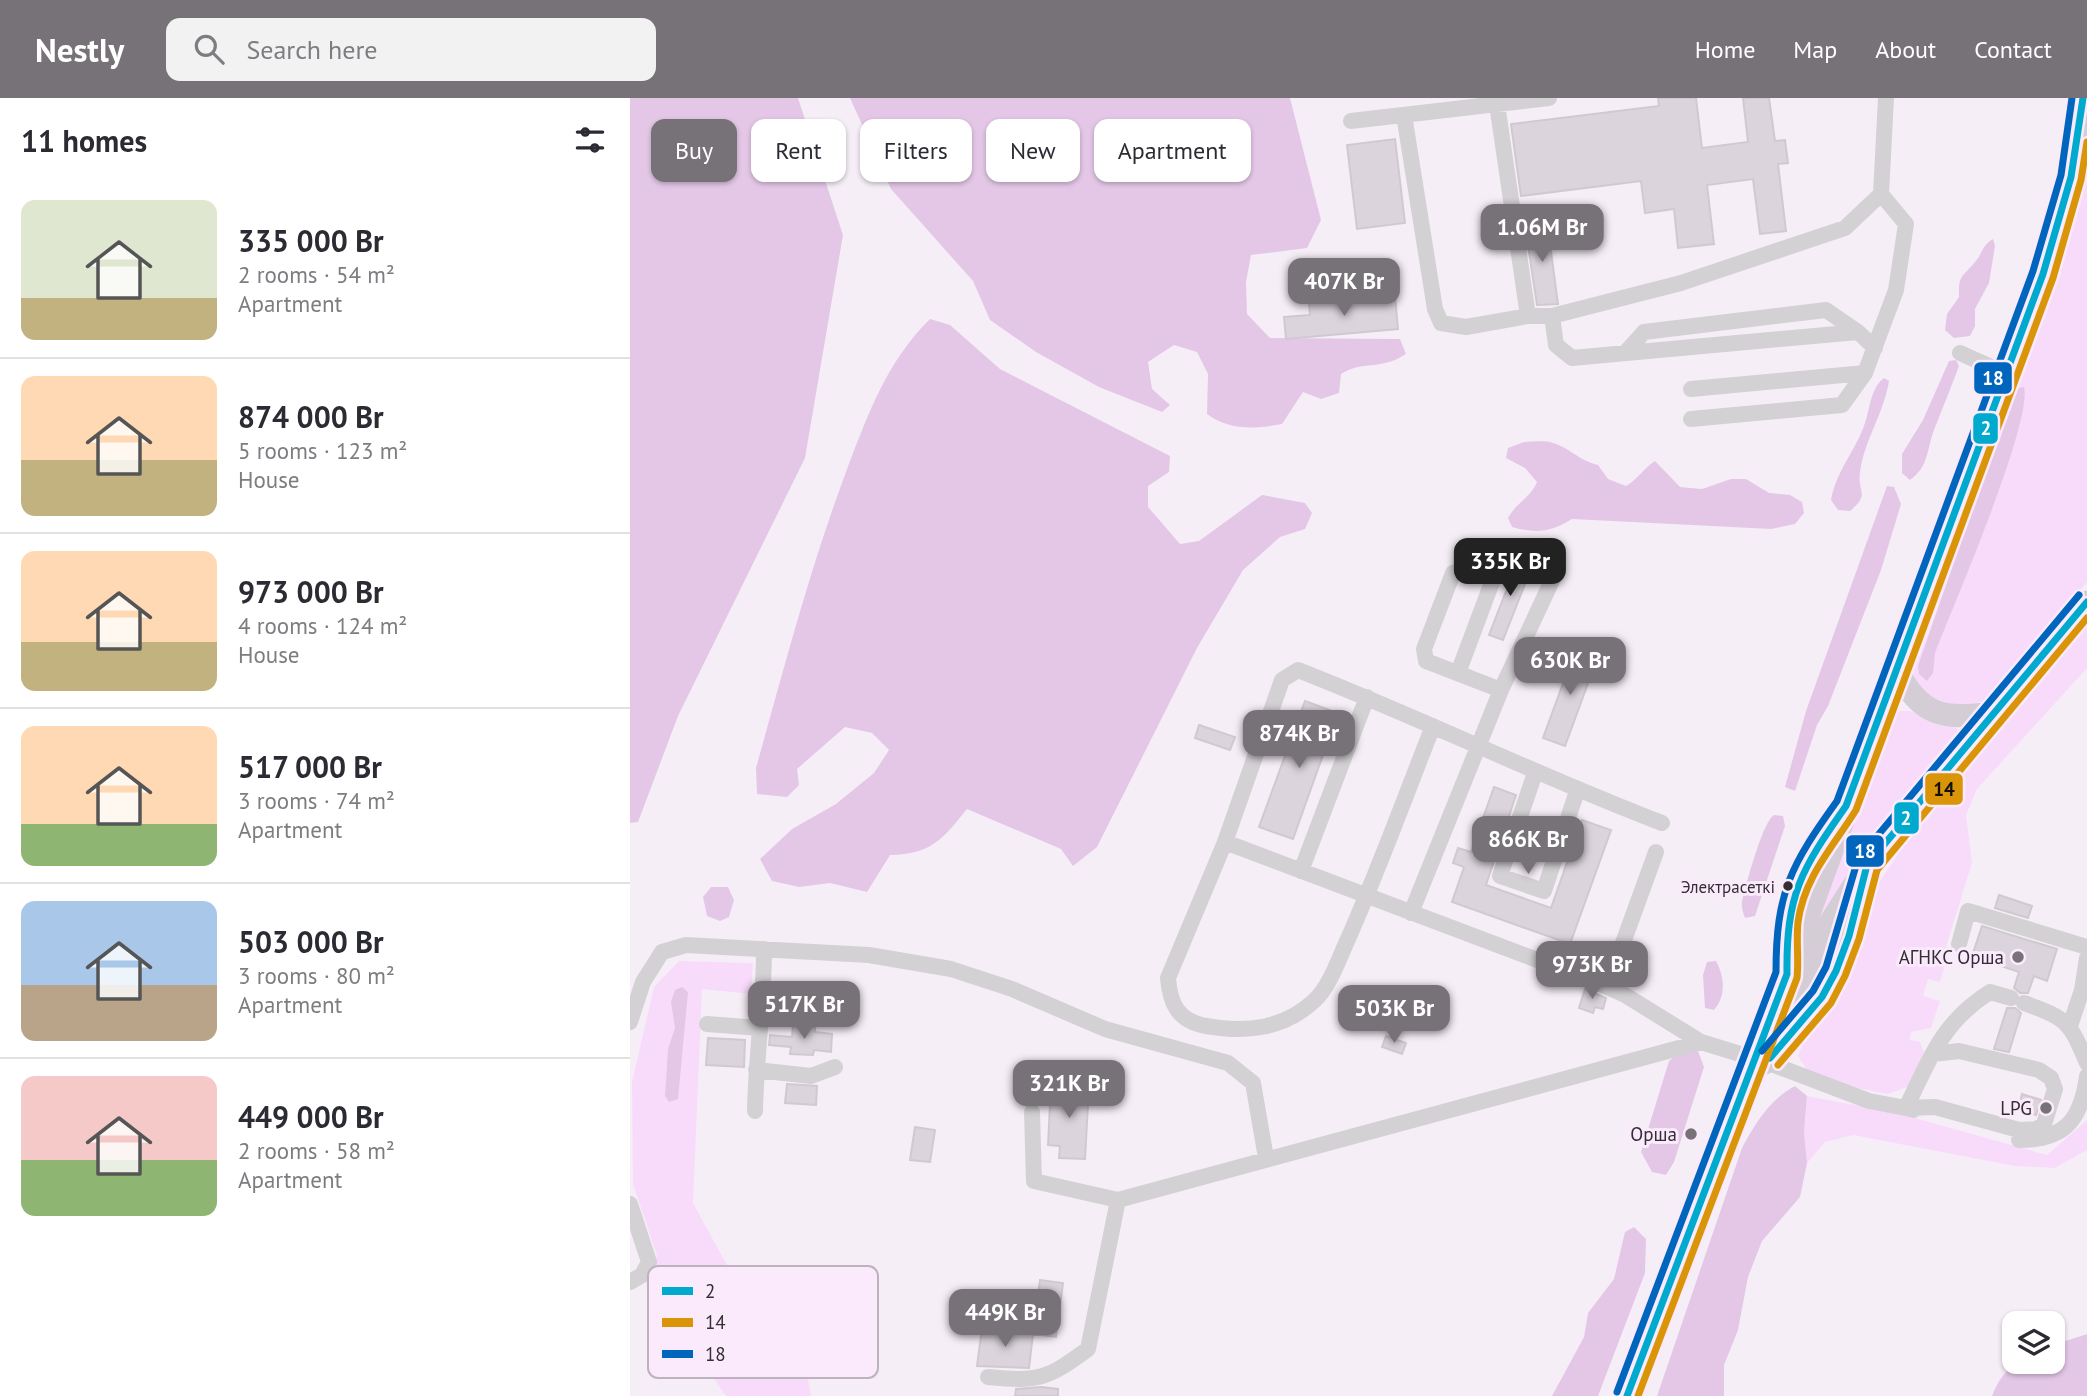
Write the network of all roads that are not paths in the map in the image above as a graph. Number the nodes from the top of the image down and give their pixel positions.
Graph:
1 (1549, 98) edge
2 (1886, 98) edge
3 (2083, 98) edge
4 (1497, 104) junction
5 (1404, 115) junction
6 (1351, 121) dead end
7 (1881, 194) junction
8 (1528, 316) junction
9 (1552, 316) junction
10 (1858, 332) junction
11 (1875, 348) junction
12 (1625, 353) junction
13 (1959, 353) dead end
14 (1865, 373) junction
15 (2007, 374) junction
16 (1691, 389) dead end
17 (1691, 419) dead end
18 (1556, 572) dead end
19 (2087, 602) edge
20 (1897, 670) junction
21 (1458, 673) junction
22 (1502, 690) junction
23 (1367, 697) junction
24 (1991, 713) junction
25 (1433, 726) junction
26 (1479, 746) junction
27 (1535, 773) junction
28 (1577, 791) junction
29 (1662, 823) dead end
30 (1225, 842) junction
31 (1656, 852) dead end
32 (1867, 865) junction
33 (1301, 871) junction
34 (1367, 896) junction
35 (1411, 913) junction
36 (1959, 944) dead end
37 (2087, 947) edge
38 (764, 949) junction
39 (2087, 958) edge
40 (1607, 987) junction
41 (1780, 1015) junction
42 (630, 1022) edge
43 (707, 1024) dead end
44 (2070, 1026) junction
45 (760, 1028) junction
46 (1701, 1042) junction
47 (1933, 1054) junction
48 (1760, 1060) junction
49 (2087, 1063) edge
50 (835, 1067) dead end
51 (755, 1070) junction
52 (2087, 1076) edge
53 (1906, 1108) junction
54 (755, 1111) dead end
55 (1032, 1112) dead end
56 (1266, 1158) junction
57 (1118, 1200) junction
58 (630, 1204) edge
59 (630, 1282) edge
60 (988, 1377) dead end
61 (1627, 1396) edge
62 (1635, 1396) edge

1 - 4 street
2 - 7 street
3 - 15 highway
4 - 5 street
4 - 8 street
5 - 6 street
5 - 8 street
7 - 9 street
7 - 11 street
8 - 9 street
9 - 12 street
10 - 11 street
10 - 12 street
10 - 12 street
11 - 14 street
13 - 15 street
14 - 16 street
14 - 17 street
15 - 20 highway
18 - 22 street
19 - 24 highway
20 - 24 highway
20 - 41 highway
21 - 21 street
21 - 22 street
22 - 26 street
23 - 25 street
23 - 30 street
23 - 33 street
24 - 32 highway
25 - 26 street
25 - 34 street
26 - 27 street
26 - 35 street
27 - 28 street
27 - 28 street
28 - 29 street
30 - 33 street
30 - 34 street
31 - 40 street
32 - 41 highway
32 - 48 street
33 - 34 street
34 - 35 street
35 - 40 street
36 - 37 street
38 - 42 street
38 - 45 street
38 - 56 street
39 - 44 street
40 - 46 street
41 - 48 main road
43 - 45 street
44 - 47 street
44 - 49 street
45 - 51 street
46 - 48 street
46 - 56 street
47 - 53 street
47 - 53 street
48 - 53 street
48 - 61 main road
48 - 62 main road
50 - 51 street
51 - 54 street
52 - 53 street
55 - 57 street
56 - 57 street
57 - 60 street
58 - 59 street

